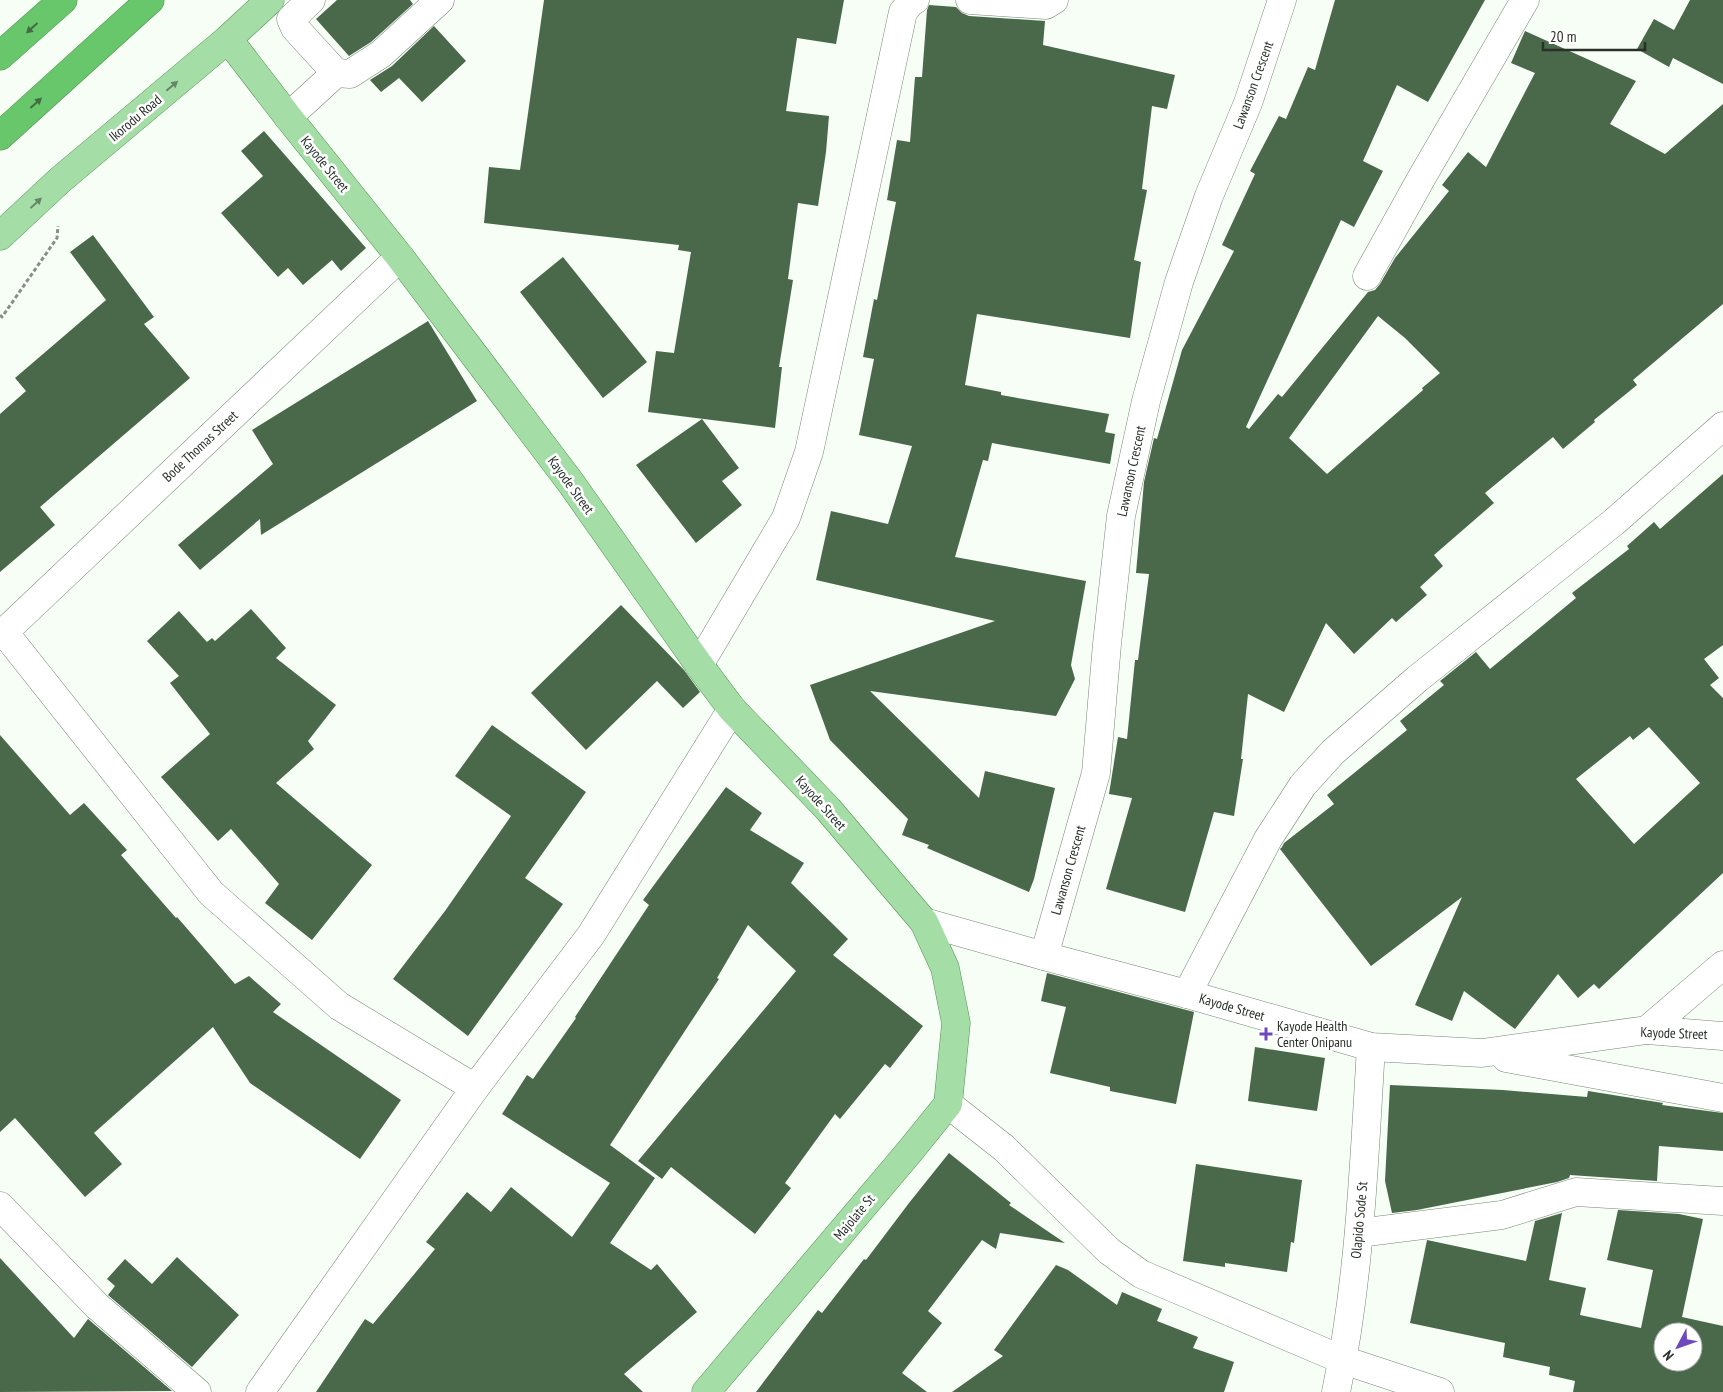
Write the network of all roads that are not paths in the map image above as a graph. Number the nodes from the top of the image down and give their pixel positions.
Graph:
1 (63, 0) edge
2 (150, 0) edge
3 (270, 0) edge
4 (311, 0) edge
5 (440, 0) edge
6 (915, 0) edge
7 (970, 0) edge
8 (1054, 0) edge
9 (1282, 0) edge
10 (1525, 0) edge
11 (228, 39) junction
12 (0, 56) edge
13 (336, 73) junction
14 (288, 117) junction
15 (0, 136) edge
16 (0, 236) edge
17 (400, 257) junction
18 (1367, 276) dead end
19 (1723, 426) edge
20 (2, 634) edge
21 (699, 665) junction
22 (732, 708) junction
23 (924, 922) junction
24 (1044, 956) junction
25 (1723, 964) edge
26 (1187, 994) junction
27 (1647, 1030) junction
28 (1723, 1036) edge
29 (1371, 1047) junction
30 (1482, 1053) junction
31 (476, 1088) junction
32 (1723, 1098) edge
33 (948, 1104) junction
34 (1723, 1201) edge
35 (0, 1206) edge
36 (1359, 1233) junction
37 (1343, 1360) junction
38 (197, 1392) edge
39 (260, 1392) edge
40 (706, 1392) edge
41 (1336, 1392) edge
42 (1440, 1392) edge

1 -> 12 highway
15 -> 2 highway
3 - 11 main road, Ikorodu Road
4 - 13 street
5 - 13 street
6 - 21 street
7 - 8 street
9 - 24 street, Lawanson Crescent
10 - 18 street
11 - 14 main road, Kayode Street
16 -> 11 main road, Ikorodu Road
13 - 14 street
14 - 17 main road, Kayode Street
17 - 20 street, Bode Thomas Street
17 - 21 main road, Kayode Street
19 - 26 street
20 - 31 street
21 - 22 main road, Kayode Street
22 - 23 main road, Kayode Street
22 - 31 street
23 - 24 street, Kayode Street
23 - 33 main road, Kayode Street
24 - 26 street, Kayode Street
25 - 27 street
26 - 29 street, Kayode Street
27 - 28 street, Kayode Street
27 - 30 street, Kayode Street
29 - 30 street, Kayode Street
29 - 36 street, Olapido Sode St
30 - 32 street
31 - 39 street
33 - 37 street
33 - 40 main road, Majolate St
34 - 36 street
35 - 38 street
36 - 37 street, Olapido Sode St
37 - 41 street, Olapido Sode St
37 - 42 street

